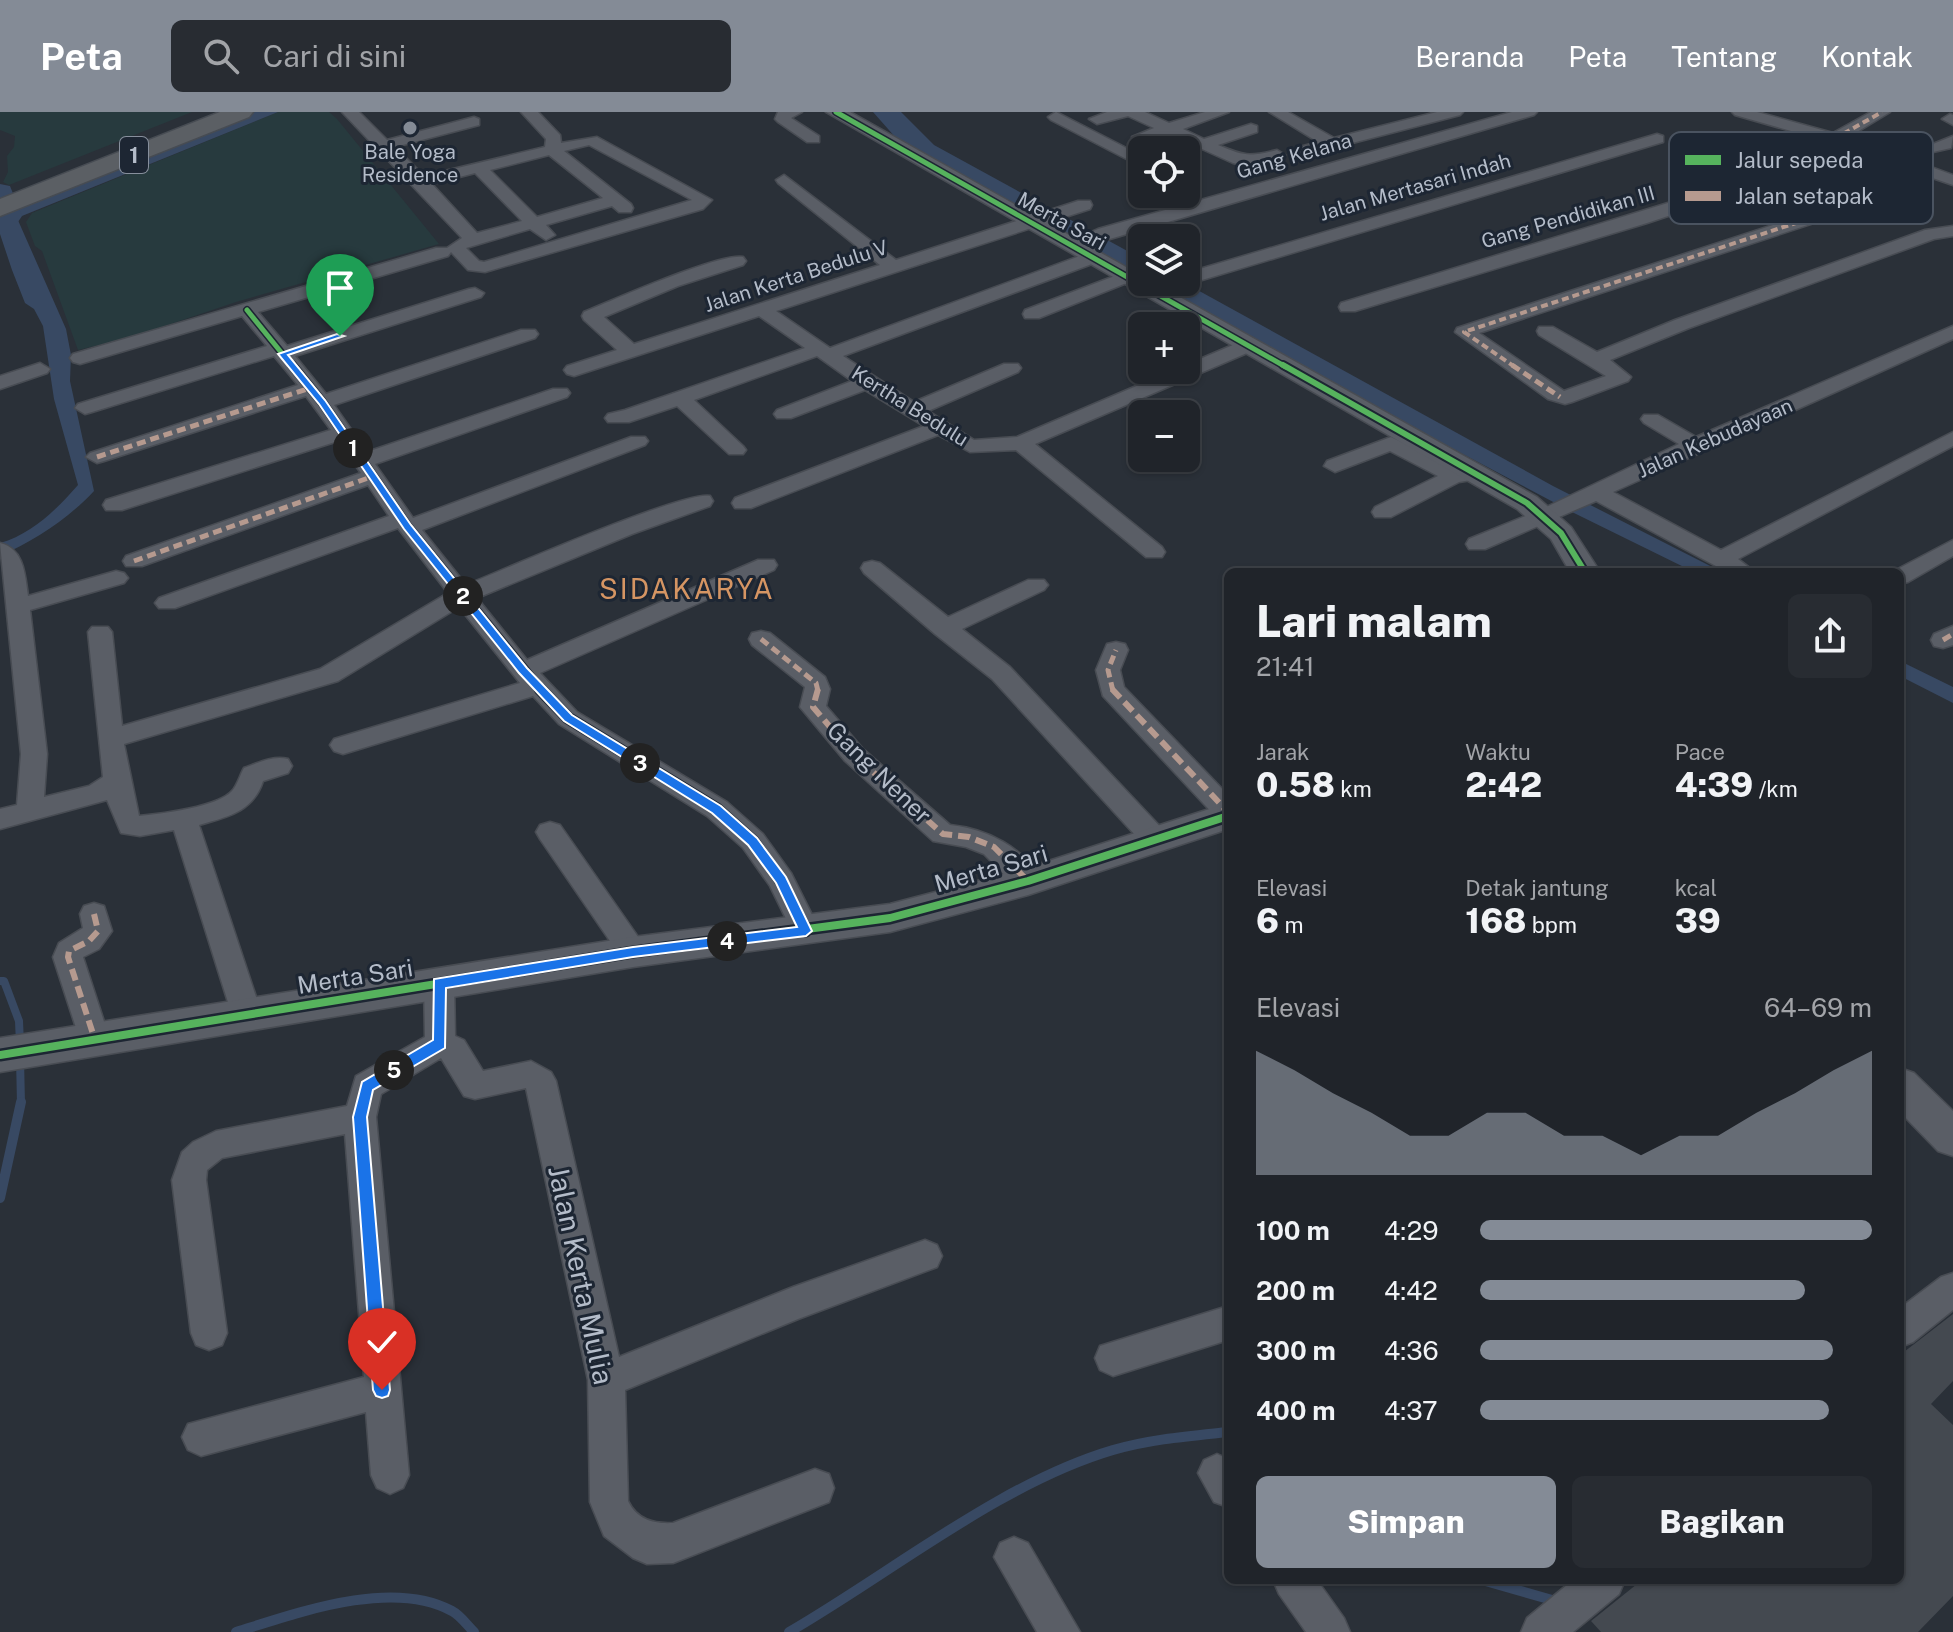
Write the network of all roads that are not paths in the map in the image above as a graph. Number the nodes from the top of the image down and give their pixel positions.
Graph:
1 (218, 112) edge
2 (241, 112) edge
3 (350, 112) edge
4 (529, 112) edge
5 (794, 112) edge
6 (836, 112) edge
7 (1125, 112) edge
8 (1132, 112) edge
9 (1221, 112) edge
10 (1277, 112) edge
11 (1529, 112) edge
12 (1740, 112) edge
13 (1882, 112) edge
14 (1450, 113) edge
15 (1056, 117) dead end
16 (1370, 118) dead end
17 (1097, 119) dead end
18 (474, 122) dead end
19 (1166, 128) junction
20 (1251, 129) dead end
21 (1389, 130) junction
22 (1810, 132) edge
23 (1846, 132) edge
24 (1143, 136) edge
25 (813, 139) dead end
26 (1657, 139) dead end
27 (400, 141) junction
28 (1953, 141) edge
29 (1331, 143) junction
30 (1203, 144) junction
31 (1200, 145) edge
32 (382, 146) junction
33 (512, 146) dead end
34 (552, 150) junction
35 (1306, 150) dead end
36 (1933, 150) edge
37 (1128, 155) edge
38 (1277, 155) dead end
39 (479, 168) junction
40 (1933, 173) edge
41 (416, 177) junction
42 (784, 180) dead end
43 (1953, 180) edge
44 (1200, 192) edge
45 (17, 194) edge
46 (616, 200) junction
47 (1216, 201) junction
48 (1084, 205) dead end
49 (0, 208) edge
50 (1669, 210) edge
51 (641, 221) junction
52 (1033, 222) junction
53 (534, 224) junction
54 (1793, 224) edge
55 (1953, 231) edge
56 (474, 240) junction
57 (559, 246) junction
58 (1082, 248) junction
59 (442, 252) dead end
60 (737, 261) dead end
61 (894, 267) junction
62 (1200, 275) edge
63 (1128, 276) joint
64 (475, 293) dead end
65 (1166, 296) edge
66 (1348, 307) dead end
67 (247, 310) junction
68 (763, 310) junction
69 (1032, 314) dead end
70 (1546, 331) dead end
71 (1953, 332) edge
72 (528, 334) dead end
73 (1247, 346) junction
74 (280, 351) junction
75 (828, 351) junction
76 (632, 353) junction
77 (80, 358) dead end
78 (1596, 359) junction
79 (1011, 368) dead end
80 (40, 369) dead end
81 (574, 370) dead end
82 (867, 382) junction
83 (0, 383) edge
84 (160, 386) junction
85 (560, 393) dead end
86 (316, 395) junction
87 (680, 398) junction
88 (85, 408) dead end
89 (913, 410) junction
90 (784, 414) dead end
91 (178, 416) junction
92 (615, 418) dead end
93 (1651, 419) dead end
94 (937, 428) junction
95 (342, 433) junction
96 (1953, 438) edge
97 (638, 441) dead end
98 (1021, 443) junction
99 (1695, 445) junction
100 (736, 450) dead end
101 (97, 457) dead end
102 (1335, 466) dead end
103 (367, 469) junction
104 (1463, 474) junction
105 (1592, 494) junction
106 (702, 501) dead end
107 (743, 503) dead end
108 (114, 505) dead end
109 (1383, 512) dead end
110 (1553, 513) junction
111 (405, 523) junction
112 (1477, 544) dead end
113 (1953, 547) edge
114 (1154, 552) dead end
115 (4, 553) edge
116 (1719, 560) junction
117 (134, 561) dead end
118 (766, 565) dead end
119 (872, 568) dead end
120 (1583, 568) edge
121 (1736, 568) edge
122 (1904, 575) edge
123 (116, 578) dead end
124 (1036, 585) dead end
125 (462, 595) junction
126 (167, 603) dead end
127 (18, 606) junction
128 (943, 629) junction
129 (100, 632) dead end
130 (761, 639) dead end
131 (1116, 650) dead end
132 (531, 678) junction
133 (113, 738) junction
134 (343, 745) dead end
135 (279, 766) dead end
136 (115, 782) junction
137 (1224, 810) edge
138 (30, 812) junction
139 (1224, 816) edge
140 (0, 819) edge
141 (188, 830) dead end
142 (550, 832) dead end
143 (1157, 841) junction
144 (600, 872) dead end
145 (1028, 881) junction
146 (94, 914) dead end
147 (806, 931) junction
148 (643, 951) junction
149 (439, 983) junction
150 (247, 1015) junction
151 (80, 1042) junction
152 (440, 1043) junction
153 (0, 1055) edge
154 (1904, 1089) edge
155 (360, 1117) junction
156 (1953, 1138) edge
157 (925, 1256) dead end
158 (1953, 1289) edge
159 (1224, 1324) edge
160 (1904, 1327) edge
161 (209, 1333) dead end
162 (1113, 1358) dead end
163 (606, 1380) junction
164 (382, 1390) junction
165 (201, 1437) dead end
166 (390, 1475) dead end
167 (815, 1488) dead end
168 (1014, 1557) dead end
169 (1296, 1584) edge
170 (1601, 1584) edge
171 (1561, 1626) edge
172 (1060, 1632) edge
173 (1330, 1632) edge

1 - 45 highway, 1
2 - 45 highway, 1
3 - 32 street
4 - 34 street
5 - 25 street
6 - 52 street, Merta Sari
7 - 17 street
8 - 19 street
9 - 19 street
10 - 29 street
11 - 47 street, Gang Kelana
12 - 22 street
13 - 23 street, Gang Pendidikan III
14 - 21 street, Gang Kelana
15 - 37 street
16 - 21 street
18 - 27 street
19 - 24 street
19 - 30 street
20 - 30 street
21 - 29 street, Gang Kelana
26 - 62 street, Jalan Mertasari Indah
27 - 32 street
27 - 33 street
28 - 36 street
29 - 35 street, Gang Kelana
30 - 31 street
30 - 38 street
32 - 41 street
34 - 39 street
34 - 46 street
34 - 51 street
39 - 41 street
39 - 53 street
40 - 43 street
41 - 56 street
42 - 61 street
44 - 47 street
45 - 49 highway, 1
46 - 51 street
46 - 53 street
47 - 58 street, Gang Kelana
48 - 52 street, Jalan Kerta Bedulu V
50 - 66 street, Gang Pendidikan III
51 - 57 street
52 - 58 street, Merta Sari
52 - 61 street, Jalan Kerta Bedulu V
53 - 56 street
53 - 57 street
54 - 78 street
55 - 78 street
56 - 57 street
58 - 63 street, Merta Sari
58 - 75 street, Gang Kelana
59 - 67 street
60 - 76 street
61 - 68 street, Jalan Kerta Bedulu V
63 - 69 street
64 - 74 street
65 - 73 street, Merta Sari
67 - 74 street
67 - 77 street
68 - 75 street, Kertha Bedulu
68 - 76 street, Jalan Kerta Bedulu V
70 - 78 street
71 - 99 street, Jalan Kebudayaan
72 - 86 street
73 - 98 street, Kertha Bedulu
73 - 104 street, Merta Sari
74 - 84 street
74 - 86 street
75 - 82 street, Kertha Bedulu
75 - 87 street, Gang Kelana
76 - 81 street, Jalan Kerta Bedulu V
79 - 89 street
80 - 83 street
82 - 89 street, Kertha Bedulu
82 - 90 street
84 - 88 street
84 - 91 street
85 - 103 street
86 - 91 street
86 - 95 street
87 - 92 street, Gang Kelana
87 - 100 street
89 - 94 street, Kertha Bedulu
91 - 101 street
93 - 99 street
94 - 98 street, Kertha Bedulu
94 - 107 street
95 - 103 street
95 - 108 street
96 - 116 street
97 - 111 street
98 - 114 street
99 - 105 street, Jalan Kebudayaan
102 - 104 street
103 - 111 street
103 - 117 street
104 - 109 street
104 - 110 street, Merta Sari
105 - 110 street, Jalan Kebudayaan
105 - 116 street
106 - 125 street
110 - 112 street, Jalan Kebudayaan
110 - 120 street, Merta Sari
111 - 125 street
111 - 126 street
113 - 122 street
115 - 127 street
116 - 121 street
118 - 132 street
119 - 128 street
123 - 127 street
124 - 128 street
125 - 132 street
125 - 133 street
127 - 138 street
128 - 143 street
129 - 133 street
130 - 145 street, Gang Nener
131 - 137 street
132 - 134 street
132 - 147 street
133 - 136 street
135 - 136 street
136 - 138 street
138 - 140 street
139 - 143 street, Merta Sari
141 - 150 street
142 - 148 street
143 - 145 street, Merta Sari
144 - 148 street
145 - 147 street, Merta Sari
146 - 151 street
147 - 148 street, Merta Sari
148 - 149 street, Merta Sari
149 - 150 street, Merta Sari
149 - 152 street
150 - 151 street, Merta Sari
151 - 153 street, Merta Sari
152 - 155 street
152 - 163 street, Jalan Kerta Mulia
154 - 156 street
155 - 161 street
155 - 164 street
157 - 163 street
158 - 160 street
159 - 162 street
163 - 167 street, Jalan Kerta Mulia
164 - 165 street
164 - 166 street
168 - 172 street
169 - 173 street
170 - 171 street

